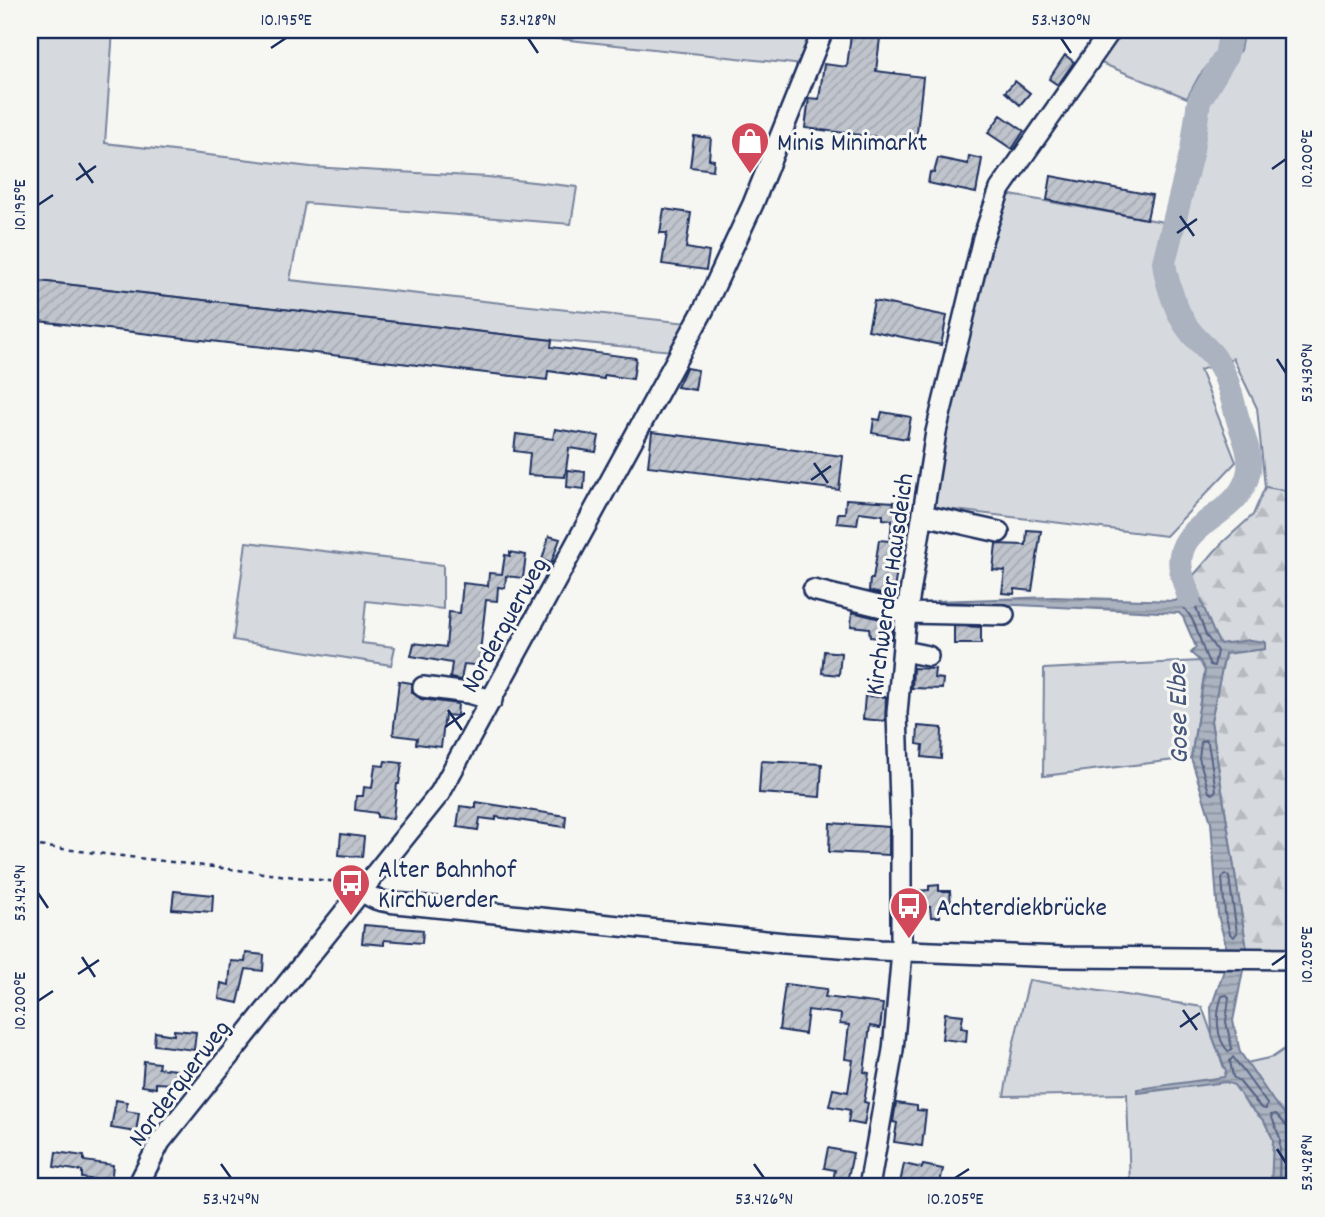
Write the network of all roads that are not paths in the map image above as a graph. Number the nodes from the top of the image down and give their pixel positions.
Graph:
1 (823, 30) edge
2 (1111, 30) edge
3 (923, 515) junction
4 (999, 533) dead end
5 (813, 590) dead end
6 (907, 613) junction
7 (1004, 615) dead end
8 (903, 651) junction
9 (928, 656) dead end
10 (423, 687) dead end
11 (492, 700) junction
12 (363, 890) junction
13 (902, 950) junction
14 (1295, 959) edge
15 (137, 1187) edge
16 (869, 1187) edge

1 - 11 street, Norderquerweg
2 - 3 street, Kirchwerder Hausdeich
3 - 4 street
3 - 6 street, Kirchwerder Hausdeich
5 - 6 street
6 - 7 street
6 - 8 street, Kirchwerder Hausdeich
8 - 9 street
8 - 13 street, Kirchwerder Hausdeich
10 - 11 street
11 - 12 street, Norderquerweg
12 - 13 street
12 - 15 street, Norderquerweg
13 - 14 street
13 - 16 street, Kirchwerder Hausdeich

